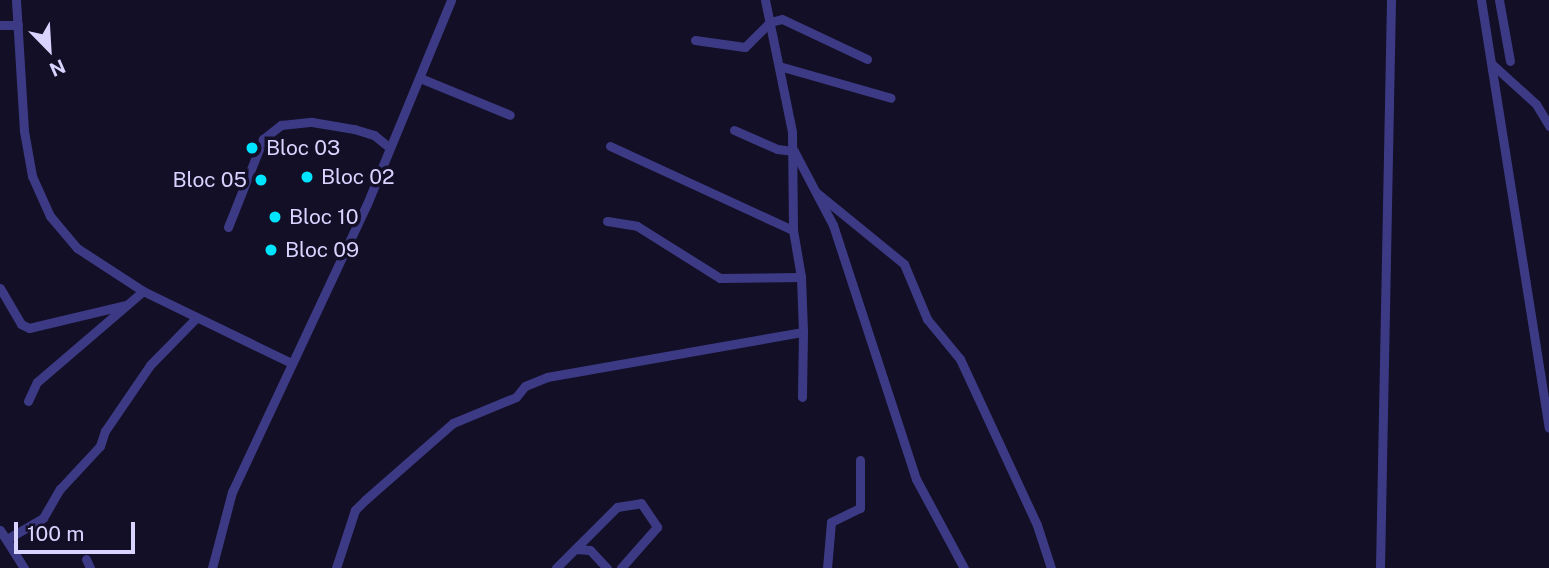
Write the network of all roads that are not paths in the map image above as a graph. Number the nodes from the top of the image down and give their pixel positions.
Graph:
1 (16, 0) edge
2 (451, 0) edge
3 (765, 0) edge
4 (1391, 0) edge
5 (1480, 0) edge
6 (1500, 0) edge
7 (770, 22) junction
8 (0, 25) edge
9 (18, 25) junction
10 (695, 40) dead end
11 (867, 59) dead end
12 (1510, 61) dead end
13 (1493, 65) junction
14 (779, 66) junction
15 (420, 78) junction
16 (891, 98) dead end
17 (510, 115) dead end
18 (1549, 126) edge
19 (734, 130) dead end
20 (610, 146) dead end
21 (389, 147) junction
22 (794, 151) junction
23 (817, 193) junction
24 (607, 221) dead end
25 (228, 227) dead end
26 (793, 230) junction
27 (801, 277) junction
28 (0, 288) edge
29 (143, 291) junction
30 (128, 304) junction
31 (196, 318) junction
32 (803, 332) junction
33 (291, 363) junction
34 (802, 397) dead end
35 (28, 401) dead end
36 (1549, 428) edge
37 (860, 460) dead end
38 (0, 530) edge
39 (7, 539) junction
40 (575, 549) junction
41 (212, 567) edge
42 (24, 568) edge
43 (336, 568) edge
44 (556, 568) edge
45 (607, 568) edge
46 (621, 568) edge
47 (827, 568) edge
48 (964, 568) edge
49 (1051, 568) edge
50 (1380, 568) edge

1 - 9 street
2 - 15 street
3 - 7 street
4 - 50 street
5 - 13 street
6 - 12 street
7 - 10 street
7 - 11 street
7 - 14 street
8 - 9 street
9 - 29 street
13 - 18 street
13 - 36 street
14 - 16 street
14 - 22 street
15 - 17 street
15 - 21 street
19 - 22 street
20 - 26 street
21 - 25 street
21 - 33 street
22 - 23 street
22 - 26 street
23 - 48 street
23 - 49 street
24 - 27 street
26 - 27 street
27 - 32 street
28 - 30 street
29 - 30 street
29 - 31 street
30 - 35 street
31 - 33 street
31 - 39 street
32 - 34 street
32 - 43 street
33 - 41 street
37 - 47 street
38 - 39 street
39 - 42 street
40 - 44 street
40 - 45 street
40 - 46 street

